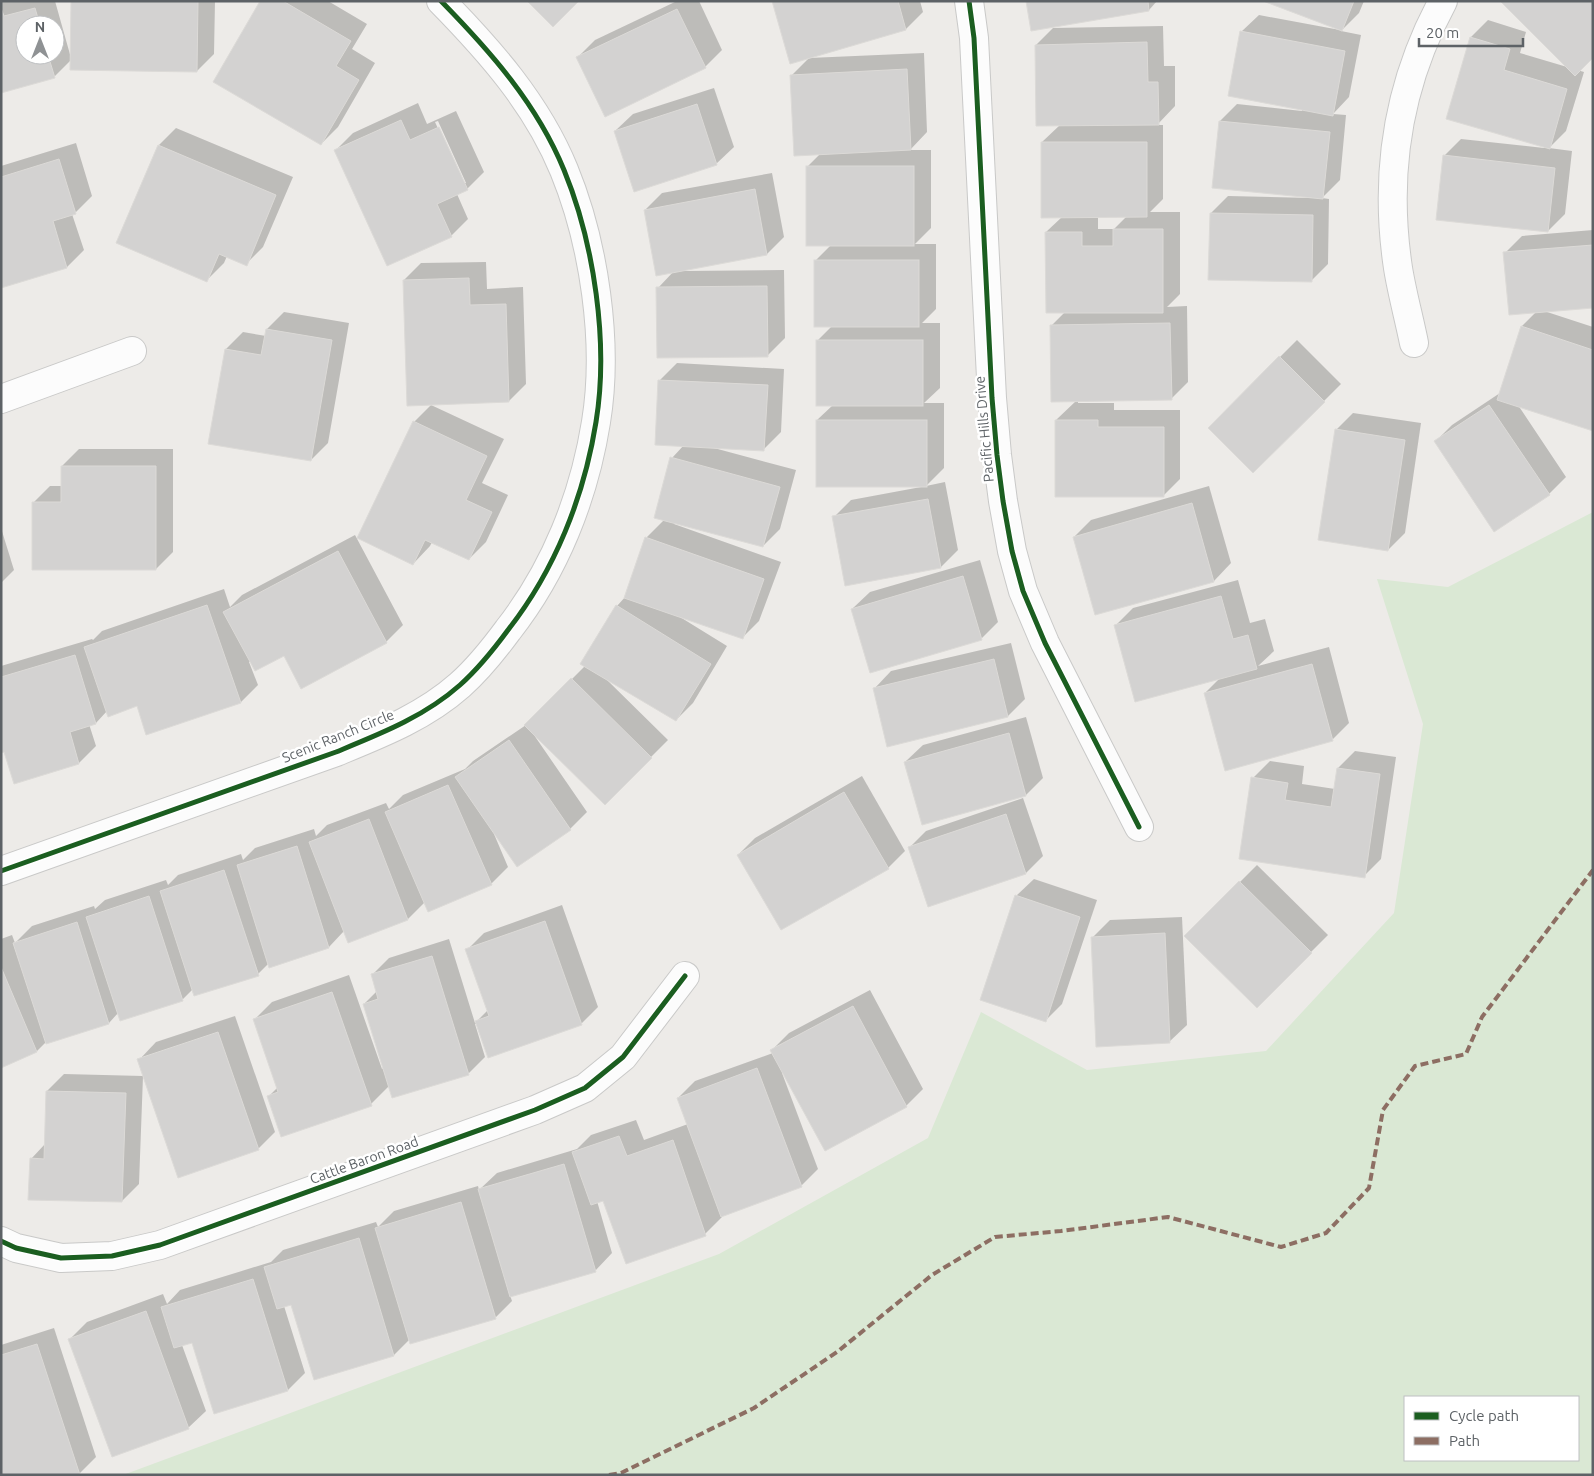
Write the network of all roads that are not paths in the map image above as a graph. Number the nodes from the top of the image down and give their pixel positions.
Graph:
1 (441, 1) edge
2 (969, 1) edge
3 (1443, 1) edge
4 (1414, 343) dead end
5 (132, 352) dead end
6 (1, 399) edge
7 (1139, 827) dead end
8 (1, 871) edge
9 (685, 976) dead end
10 (1, 1241) edge

1 - 8 street, Scenic Ranch Circle
2 - 7 street, Pacific Hills Drive
3 - 4 street
5 - 6 street
9 - 10 street, Cattle Baron Road

